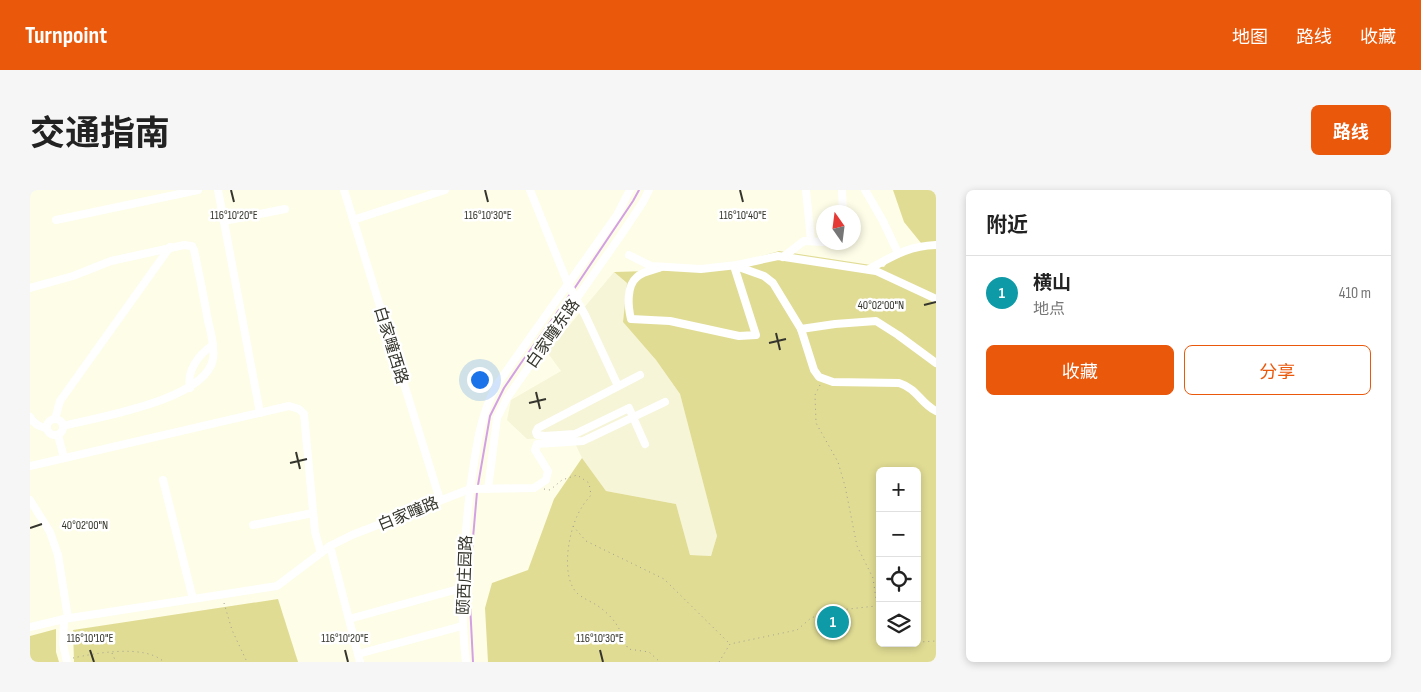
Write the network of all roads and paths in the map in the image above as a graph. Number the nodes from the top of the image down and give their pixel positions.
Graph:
1 (198, 190) edge
2 (218, 190) edge
3 (344, 190) edge
4 (445, 190) edge
5 (530, 190) edge
6 (630, 190) edge
7 (649, 190) edge
8 (806, 190) edge
9 (842, 190) edge
10 (864, 190) edge
11 (843, 205) edge
12 (285, 209) dead end
13 (56, 220) dead end
14 (353, 220) junction
15 (224, 221) junction
16 (810, 241) junction
17 (816, 241) edge
18 (936, 245) edge
19 (170, 247) junction
20 (898, 253) junction
21 (629, 255) dead end
22 (783, 257) junction
23 (734, 266) junction
24 (661, 267) junction
25 (868, 269) junction
26 (30, 288) edge
27 (572, 292) junction
28 (936, 299) edge
29 (801, 329) junction
30 (213, 345) junction
31 (936, 363) edge
32 (640, 375) dead end
33 (822, 379) junction
34 (618, 386) junction
35 (190, 388) junction
36 (665, 402) dead end
37 (936, 411) edge
38 (260, 413) junction
39 (30, 418) edge
40 (633, 418) junction
41 (55, 419) junction
42 (63, 426) junction
43 (46, 428) junction
44 (58, 435) junction
45 (645, 444) dead end
46 (64, 458) junction
47 (30, 466) edge
48 (163, 480) dead end
49 (534, 488) junction
50 (478, 489) junction
51 (30, 500) edge
52 (440, 500) junction
53 (313, 513) junction
54 (253, 525) dead end
55 (573, 526) junction
56 (330, 546) junction
57 (321, 553) junction
58 (462, 588) junction
59 (222, 595) junction
60 (193, 599) junction
61 (877, 602) edge
62 (876, 606) edge
63 (66, 618) junction
64 (349, 619) junction
65 (462, 626) junction
66 (30, 627) edge
67 (936, 641) edge
68 (921, 642) edge
69 (730, 644) junction
70 (112, 652) junction
71 (359, 658) edge
72 (67, 661) edge
73 (116, 662) edge
74 (164, 662) edge
75 (248, 662) edge
76 (466, 662) edge
77 (660, 662) edge
78 (719, 662) edge

1 - 13 street
2 - 15 street
3 - 14 street, 白家疃西路
4 - 14 street
5 - 27 street
6 - 27 street
7 - 27 street, 白家疃东路
8 - 16 street
9 - 11 street
10 - 20 street
12 - 15 street
14 - 52 street, 白家疃西路
15 - 38 street
16 - 17 street
16 - 22 street
18 - 20 street
19 - 26 street
19 - 30 street
19 - 41 street
20 - 25 street
21 - 24 street
22 - 23 street
22 - 25 street
23 - 24 street
23 - 24 street
23 - 29 street
25 - 28 street
27 - 34 street
27 - 50 street, 白家疃东路
27 - 50 street
29 - 31 street
29 - 33 street
30 - 35 street
30 - 35 street
32 - 34 street
33 - 37 street
33 - 61 path
34 - 40 street
35 - 42 street
36 - 40 street
38 - 46 street
38 - 53 street
39 - 43 street
40 - 45 street
40 - 49 street
41 - 42 street
41 - 43 street
42 - 44 street
43 - 44 street
44 - 46 street
46 - 47 street
48 - 60 street
49 - 50 street, 白家疃路
49 - 55 path
50 - 52 street, 白家疃路
50 - 58 street, 颐西庄园路
51 - 63 street
52 - 56 street, 白家疃路
53 - 54 street
53 - 57 street
55 - 69 path
55 - 77 path
56 - 57 street, 白家疃路
56 - 64 street
57 - 59 street, 白家疃路
58 - 64 street
58 - 65 street, 颐西庄园路
59 - 60 street, 白家疃路
59 - 75 path
60 - 63 street, 白家疃路
62 - 69 path
63 - 66 street, 白家疃路
63 - 72 street
64 - 71 street
65 - 71 street
65 - 76 street, 颐西庄园路
67 - 68 path
69 - 78 path
70 - 72 path
70 - 73 path
70 - 74 path

